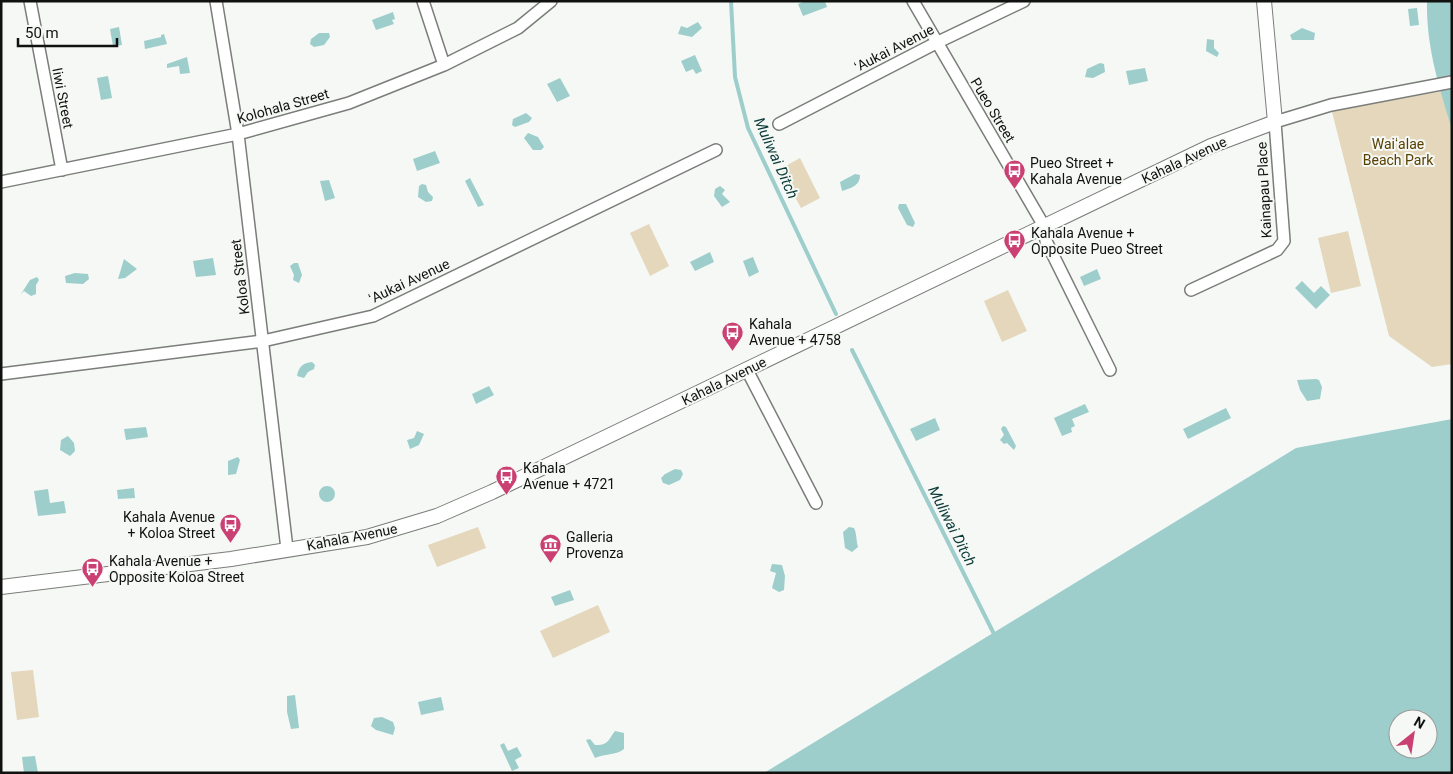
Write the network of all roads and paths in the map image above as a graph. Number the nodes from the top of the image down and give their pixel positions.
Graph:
1 (30, 1) edge
2 (216, 1) edge
3 (423, 1) edge
4 (551, 1) edge
5 (913, 1) edge
6 (1024, 1) edge
7 (1264, 1) edge
8 (936, 43) junction
9 (444, 65) junction
10 (1452, 82) edge
11 (1275, 122) junction
12 (779, 124) dead end
13 (238, 134) junction
14 (716, 150) dead end
15 (62, 170) junction
16 (1, 182) edge
17 (1044, 226) junction
18 (1191, 290) dead end
19 (263, 341) junction
20 (747, 370) junction
21 (1110, 370) dead end
22 (1, 374) edge
23 (816, 503) dead end
24 (287, 549) junction
25 (1, 588) edge

1 - 15 street, Iiwi Street
2 - 13 street, Koloa Street
3 - 9 street
4 - 9 street, Kolohala Street
5 - 8 street, Pueo Street
6 - 8 street, ʻAukai Avenue
7 - 11 street
8 - 12 street, ʻAukai Avenue
8 - 17 street, Pueo Street
9 - 13 street, Kolohala Street
10 - 11 street, Kahala Avenue
11 - 17 street, Kahala Avenue
11 - 18 street, Kainapau Place
13 - 15 street, Kolohala Street
13 - 19 street, Koloa Street
14 - 19 street, ʻAukai Avenue
15 - 16 street, Kolohala Street
17 - 20 street, Kahala Avenue
17 - 21 street, Pueo Street
19 - 22 street, ʻAukai Avenue
19 - 24 street, Koloa Street
20 - 23 street
20 - 24 street, Kahala Avenue
24 - 25 street, Kahala Avenue

